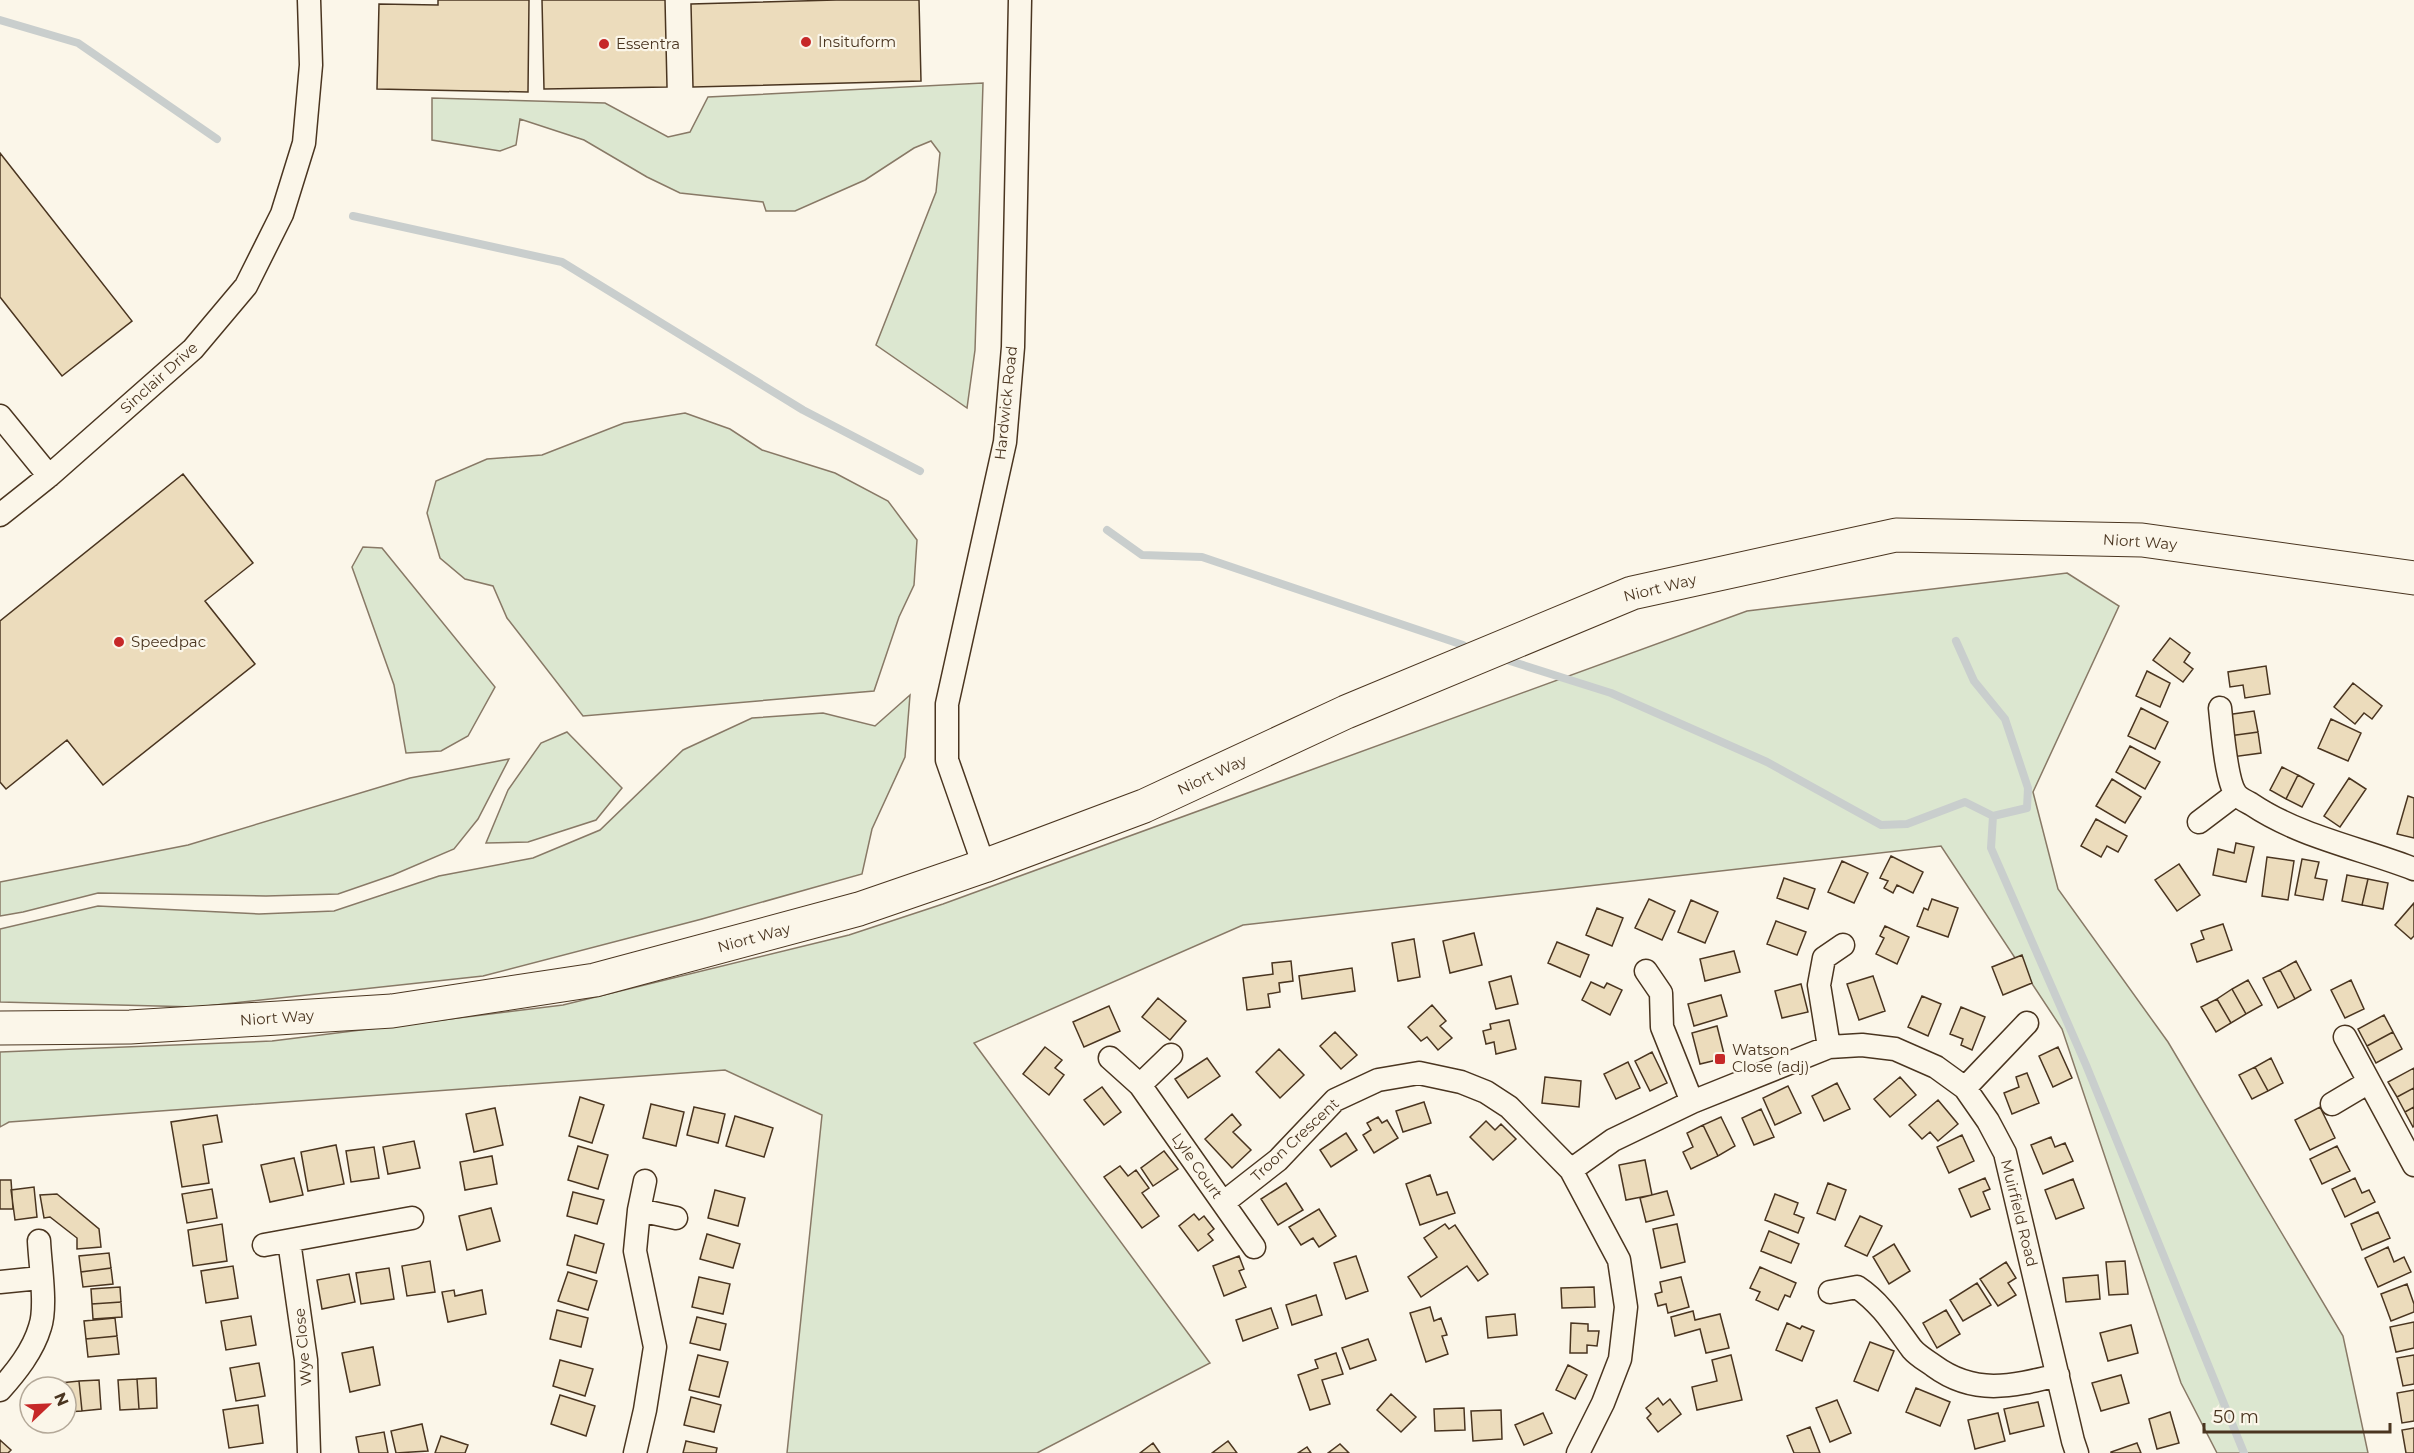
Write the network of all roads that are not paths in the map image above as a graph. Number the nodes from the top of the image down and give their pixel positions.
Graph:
1 (309, 0) edge
2 (1020, 0) edge
3 (0, 416) edge
4 (49, 476) junction
5 (0, 514) edge
6 (2414, 578) edge
7 (2220, 708) dead end
8 (2236, 794) junction
9 (2199, 822) dead end
10 (984, 866) junction
11 (2414, 869) edge
12 (1843, 945) dead end
13 (1646, 971) dead end
14 (2027, 1023) dead end
15 (0, 1028) edge
16 (2345, 1037) dead end
17 (1829, 1047) junction
18 (1171, 1054) dead end
19 (1110, 1058) dead end
20 (2370, 1082) junction
21 (1140, 1085) junction
22 (1965, 1088) junction
23 (1692, 1102) junction
24 (2331, 1104) dead end
25 (2414, 1165) edge
26 (1571, 1170) junction
27 (645, 1181) dead end
28 (1223, 1203) junction
29 (639, 1210) junction
30 (412, 1218) dead end
31 (676, 1218) dead end
32 (39, 1241) dead end
33 (289, 1241) junction
34 (264, 1245) dead end
35 (1254, 1247) dead end
36 (40, 1278) junction
37 (0, 1282) edge
38 (1830, 1292) dead end
39 (2058, 1375) junction
40 (0, 1390) edge
41 (309, 1453) edge
42 (635, 1453) edge
43 (1578, 1453) edge
44 (2078, 1453) edge

1 - 4 street, Sinclair Drive
2 - 10 street, Hardwick Road
3 - 4 street
4 - 5 street, Sinclair Drive
6 - 10 highway, Niort Way
7 - 8 street
8 - 9 street
8 - 11 street
10 - 15 highway, Niort Way
12 - 17 street
13 - 23 street
14 - 22 street
16 - 20 street
17 - 22 street, Muirfield Road
17 - 23 street, Muirfield Road
18 - 21 street
19 - 21 street, Lyle Court
20 - 24 street
20 - 25 street
21 - 28 street, Lyle Court
22 - 39 street, Muirfield Road
23 - 26 street, Muirfield Road
26 - 28 street, Troon Crescent
26 - 43 street, Troon Crescent
27 - 29 street
28 - 35 street, Lyle Court
29 - 31 street
29 - 42 street
30 - 33 street
32 - 36 street
33 - 34 street
33 - 41 street, Wye Close
36 - 37 street
36 - 40 street
38 - 39 street
39 - 44 street, Muirfield Road

